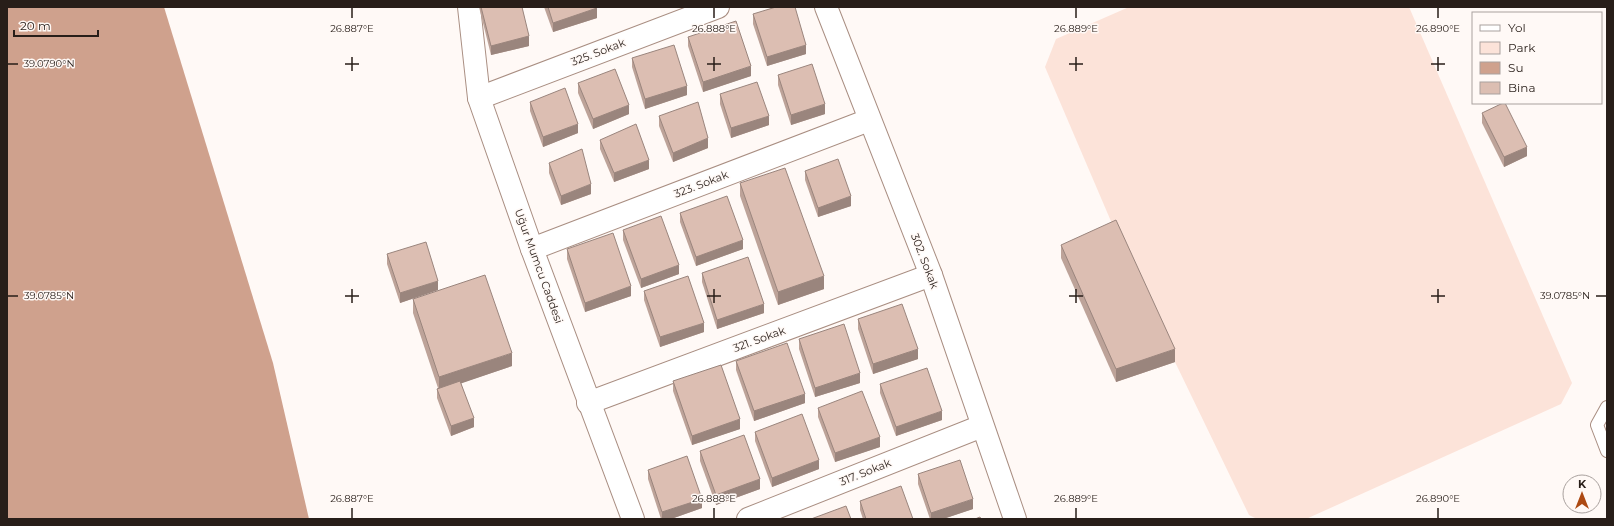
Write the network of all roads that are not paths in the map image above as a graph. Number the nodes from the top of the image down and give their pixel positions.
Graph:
1 (470, 7) edge
2 (718, 7) edge
3 (826, 7) edge
4 (479, 98) junction
5 (869, 120) junction
6 (532, 249) junction
7 (931, 275) junction
8 (588, 403) junction
9 (1607, 407) edge
10 (982, 426) junction
11 (1607, 451) edge
12 (633, 519) edge
13 (748, 519) edge
14 (1015, 519) edge

1 - 4 street, Uğur Mumcu Caddesi
2 - 4 street, 325. Sokak
3 - 5 street, 302. Sokak
4 - 6 street, Uğur Mumcu Caddesi
5 - 6 street, 323. Sokak
5 - 7 street, 302. Sokak
6 - 8 street, Uğur Mumcu Caddesi
7 - 8 street, 321. Sokak
7 - 10 street, 302. Sokak
8 - 12 street, Uğur Mumcu Caddesi
9 - 11 lane
10 - 13 street, 317. Sokak
10 - 14 street, 302. Sokak

